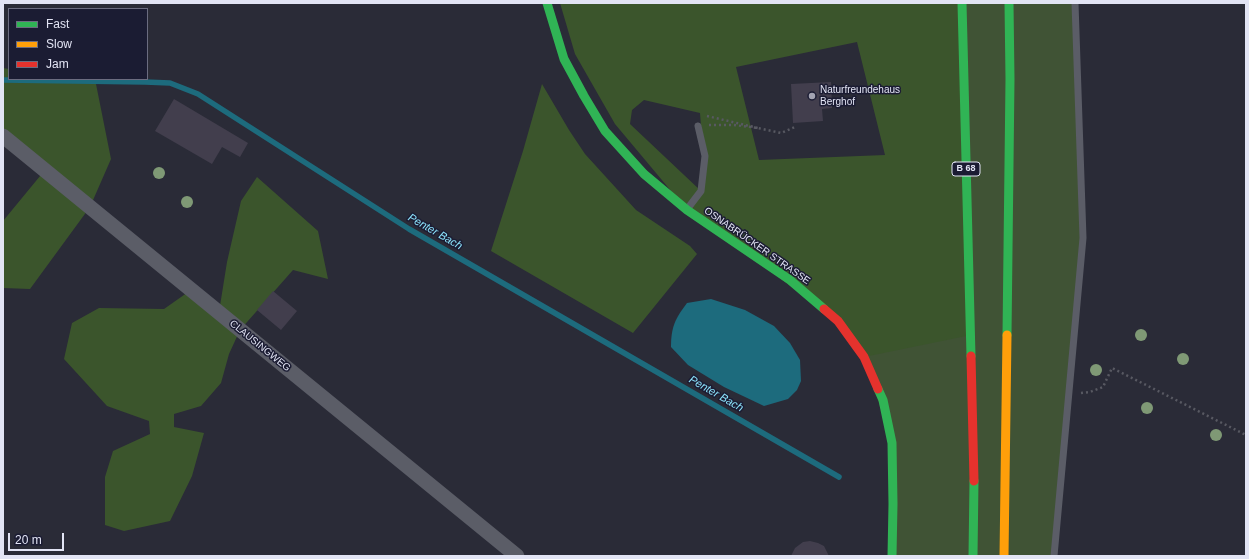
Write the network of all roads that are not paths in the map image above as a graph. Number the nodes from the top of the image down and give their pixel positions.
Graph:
1 (547, 3) edge
2 (962, 3) edge
3 (1003, 3) edge
4 (1009, 3) edge
5 (1076, 3) edge
6 (1010, 79) junction
7 (698, 126) road end
8 (3, 136) edge
9 (687, 210) junction
10 (517, 556) edge
11 (892, 556) edge
12 (973, 556) edge
13 (1004, 556) edge
14 (1054, 556) edge

1 - 9 main road, OSNABRÜCKER STRASSE
2 - 12 main road, B 68
3 - 6 main road
4 - 6 main road
5 - 14 lane
6 - 13 main road
7 - 9 lane
8 - 10 street, CLAUSINGWEG
9 - 11 main road, OSNABRÜCKER STRASSE

